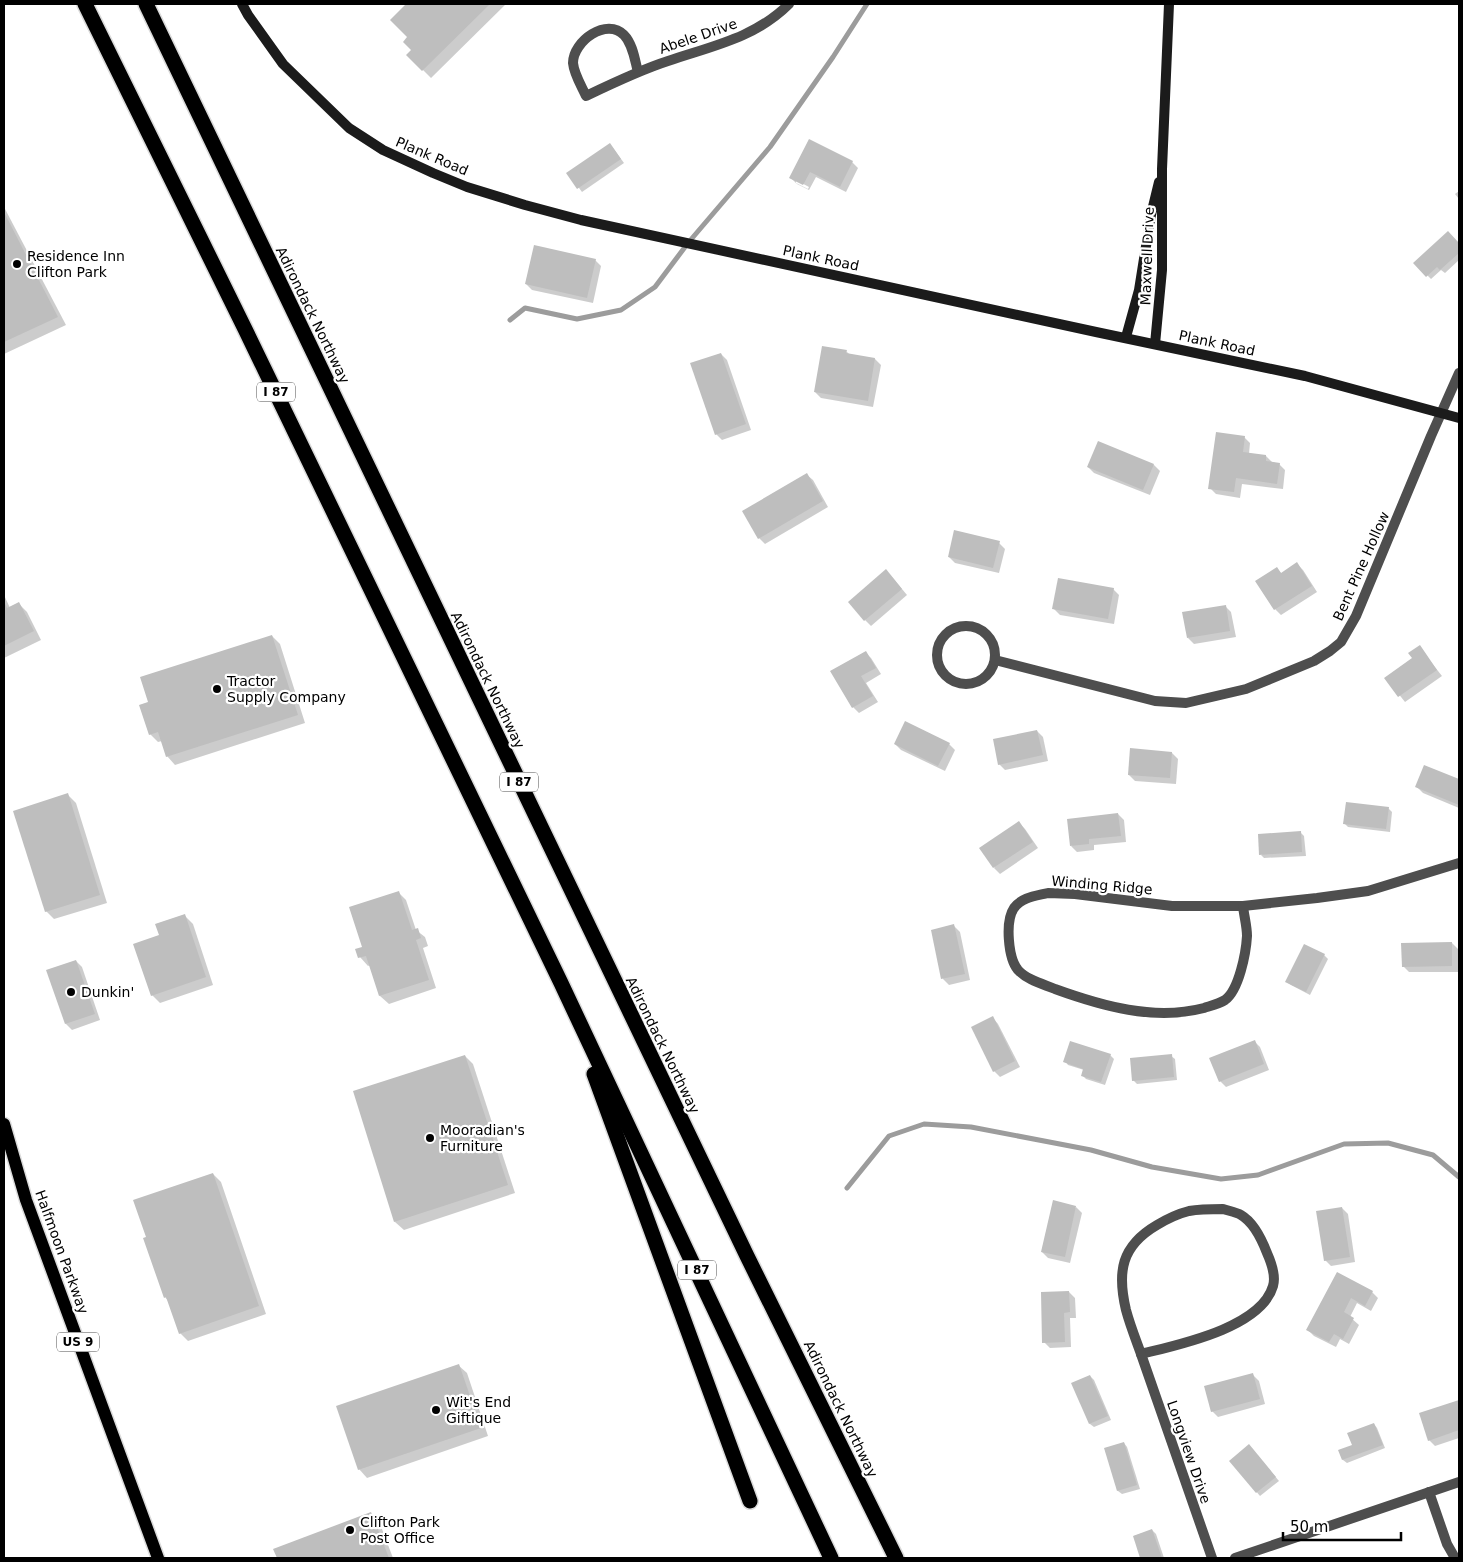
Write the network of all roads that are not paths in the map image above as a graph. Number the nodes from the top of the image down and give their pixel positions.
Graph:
1 (85, 4) edge
2 (146, 4) edge
3 (242, 4) edge
4 (789, 4) edge
5 (1169, 4) edge
6 (638, 72) junction
7 (1162, 169) junction
8 (1126, 337) junction
9 (1155, 344) junction
10 (1459, 372) edge
11 (1442, 413) junction
12 (1459, 418) edge
13 (995, 660) junction
14 (1459, 863) edge
15 (1243, 906) junction
16 (561, 983) junction
17 (4, 1124) edge
18 (1141, 1354) junction
19 (1459, 1482) edge
20 (1429, 1492) junction
21 (750, 1501) dead end
22 (158, 1558) edge
23 (831, 1558) edge
24 (896, 1558) edge
25 (1212, 1558) edge
26 (1235, 1558) edge
27 (1455, 1558) edge

1 - 16 highway, I 87
2 - 24 highway, Adirondack Northway / I 87
3 - 8 street, Plank Road
4 - 6 street, Abele Drive
5 - 7 street, Maxwell Drive
6 - 6 street, Abele Drive
7 - 8 street, Maxwell Drive
7 - 9 street, Maxwell Drive
8 - 9 street, Plank Road
9 - 11 street, Plank Road
10 - 11 street, Bent Pine Hollow
11 - 12 street, Plank Road
11 - 13 street, Bent Pine Hollow
13 - 13 street
14 - 15 street, Winding Ridge
15 - 15 street, Winding Ridge
16 - 21 highway
16 - 23 highway, I 87
17 - 22 main road, Halfmoon Parkway / US 9
18 - 18 street, Longview Drive
18 - 25 street, Longview Drive
19 - 20 street
20 - 26 street
20 - 27 street

